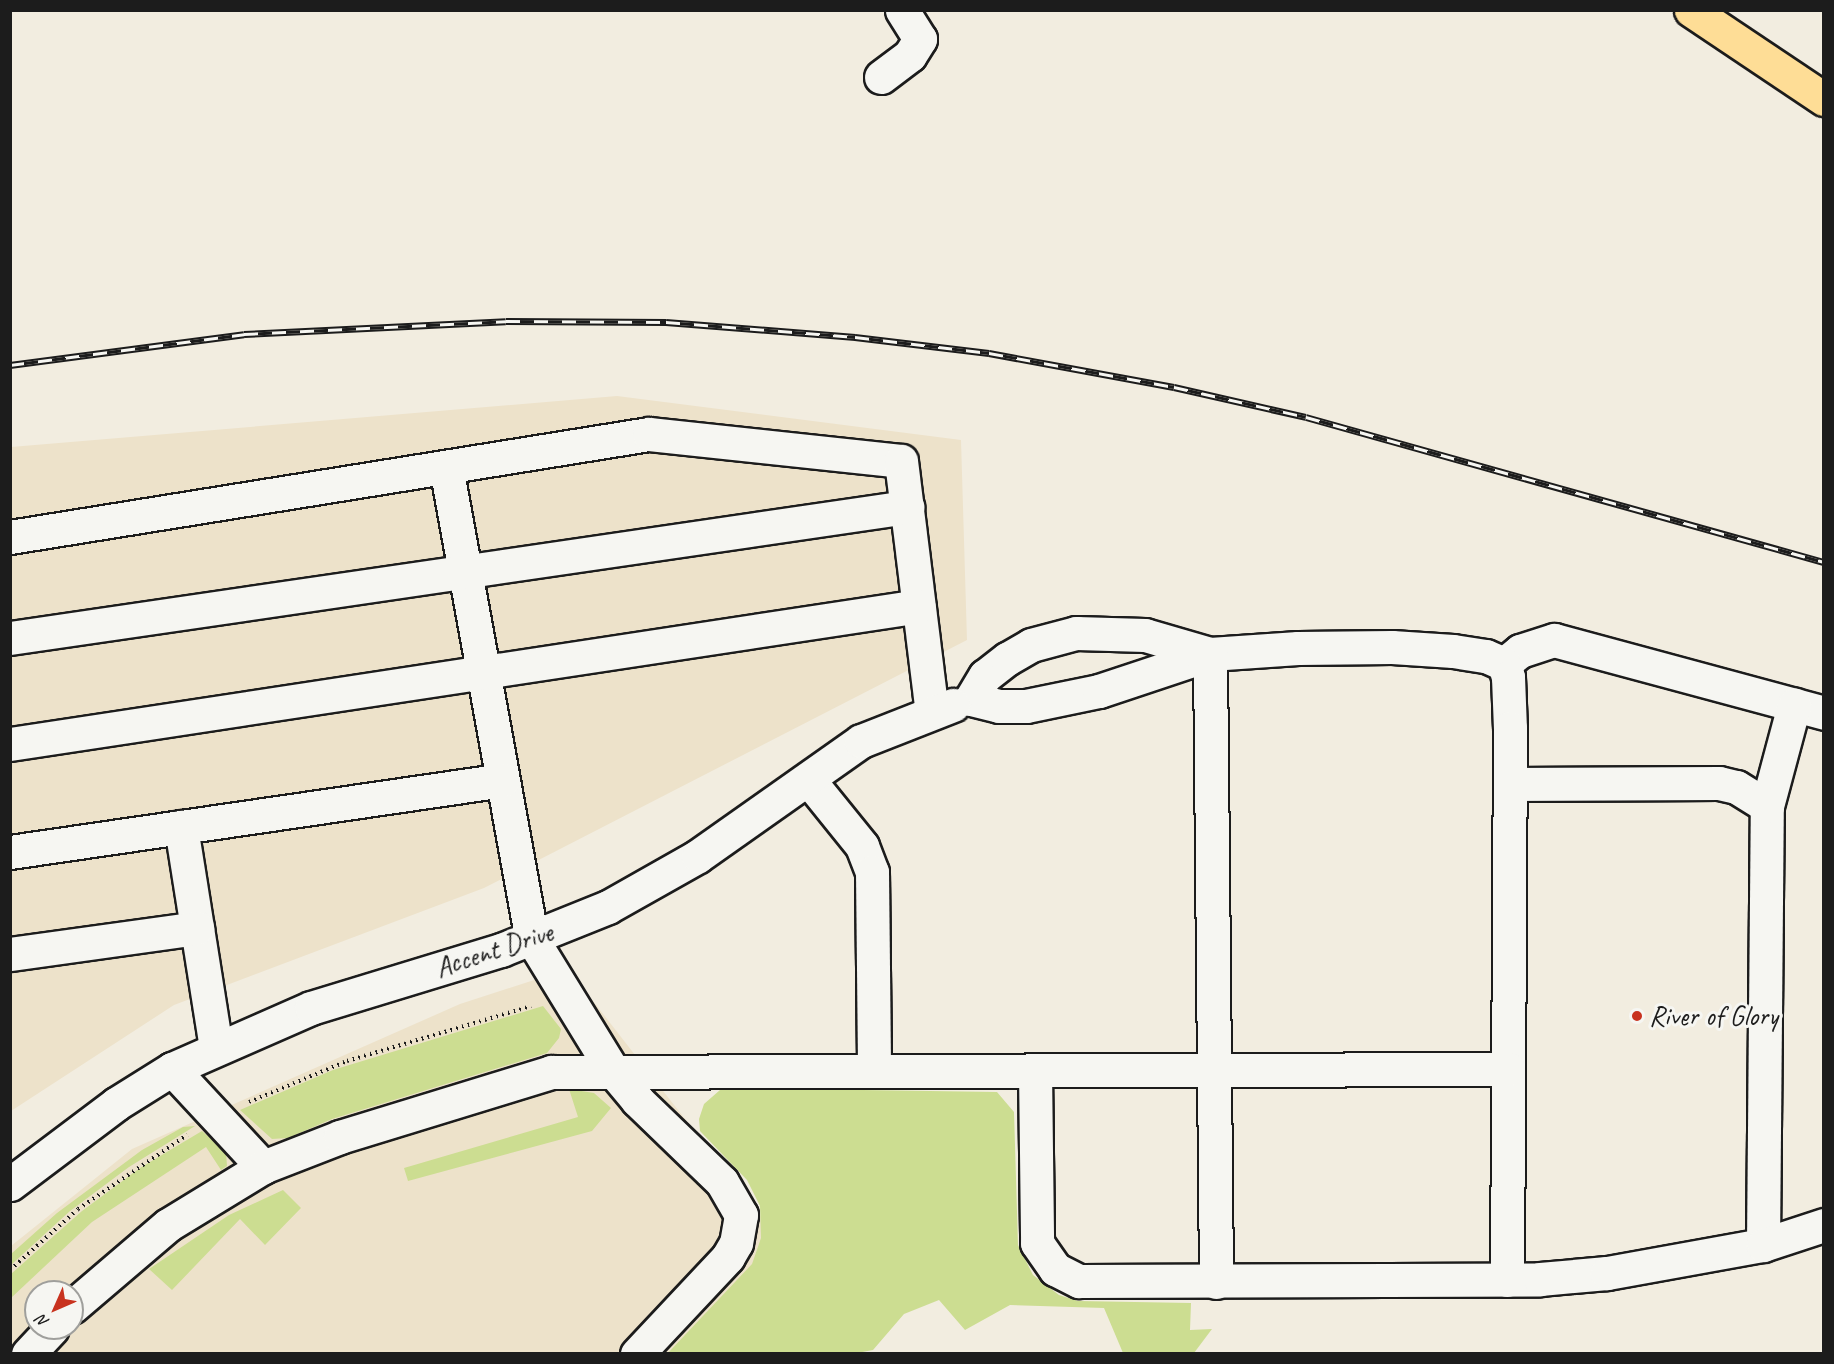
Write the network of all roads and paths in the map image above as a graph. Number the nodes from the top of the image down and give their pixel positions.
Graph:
1 (902, 10) edge
2 (1691, 10) edge
3 (880, 77) dead end
4 (1824, 99) edge
5 (446, 468) junction
6 (907, 507) junction
7 (10, 537) edge
8 (465, 572) junction
9 (919, 606) junction
10 (10, 638) edge
11 (1210, 654) junction
12 (1504, 664) junction
13 (483, 672) junction
14 (971, 699) junction
15 (1809, 709) edge
16 (932, 712) junction
17 (10, 744) edge
18 (808, 779) junction
19 (503, 780) junction
20 (1510, 784) junction
21 (1767, 806) junction
22 (181, 827) junction
23 (10, 852) edge
24 (197, 928) junction
25 (532, 939) junction
26 (10, 954) edge
27 (216, 1048) junction
28 (172, 1068) junction
29 (1213, 1069) junction
30 (1508, 1069) junction
31 (874, 1070) junction
32 (1035, 1070) junction
33 (613, 1071) junction
34 (263, 1167) junction
35 (10, 1184) edge
36 (1824, 1225) edge
37 (1764, 1245) junction
38 (1507, 1280) junction
39 (1216, 1282) junction
40 (84, 1297) edge
41 (40, 1340) edge
42 (28, 1353) edge
43 (637, 1353) edge

1 - 3 street
2 - 4 highway
5 - 6 street
5 - 7 street
5 - 8 street
6 - 8 street
6 - 9 street
8 - 10 street
8 - 13 street
9 - 13 street
9 - 16 street
11 - 12 street
11 - 14 street
11 - 14 street
11 - 29 street
12 - 15 street
12 - 20 street
13 - 17 street
13 - 19 street
14 - 16 street, Accent Drive
15 - 21 street
16 - 18 street, Accent Drive
18 - 25 street, Accent Drive
18 - 31 street
19 - 22 street
19 - 25 street
20 - 21 street
20 - 30 street
21 - 37 street
22 - 23 street
22 - 24 street
24 - 26 street
24 - 27 street
25 - 27 street, Accent Drive
25 - 33 street
27 - 28 street, Accent Drive
28 - 34 street
28 - 35 street, Accent Drive
29 - 30 street
29 - 32 street
29 - 39 street
30 - 38 street
31 - 32 street
31 - 33 street
32 - 39 street
33 - 34 street
33 - 43 street
34 - 40 street
36 - 37 street
37 - 38 street
38 - 39 street
41 - 42 street

